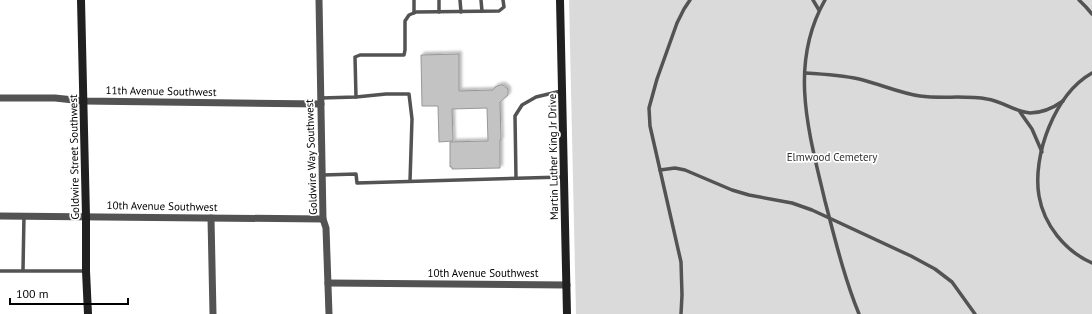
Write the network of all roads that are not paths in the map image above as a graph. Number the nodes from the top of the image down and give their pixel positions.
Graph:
1 (81, 0) edge
2 (319, 0) edge
3 (414, 0) edge
4 (439, 0) edge
5 (460, 0) edge
6 (482, 0) edge
7 (503, 0) edge
8 (560, 0) edge
9 (690, 0) edge
10 (813, 0) edge
11 (825, 0) edge
12 (1079, 0) edge
13 (819, 10) junction
14 (439, 12) junction
15 (461, 12) junction
16 (482, 12) junction
17 (414, 13) junction
18 (1092, 14) edge
19 (805, 73) junction
20 (1092, 73) edge
21 (562, 91) junction
22 (356, 97) junction
23 (0, 98) edge
24 (83, 100) junction
25 (321, 101) junction
26 (1064, 101) junction
27 (1020, 111) junction
28 (1042, 152) junction
29 (660, 170) junction
30 (323, 175) junction
31 (564, 177) junction
32 (516, 178) junction
33 (410, 181) junction
34 (0, 216) edge
35 (24, 216) junction
36 (86, 216) junction
37 (211, 218) junction
38 (324, 219) junction
39 (830, 219) junction
40 (1092, 263) edge
41 (23, 270) junction
42 (86, 270) junction
43 (0, 271) edge
44 (328, 283) junction
45 (567, 285) junction
46 (88, 314) edge
47 (213, 314) edge
48 (329, 314) edge
49 (567, 314) edge
50 (681, 314) edge
51 (859, 314) edge
52 (975, 314) edge

1 - 24 street, Goldwire Street Southwest
2 - 25 street, Goldwire Way Southwest
3 - 17 lane
4 - 14 lane
5 - 15 lane
6 - 16 lane
7 - 16 lane
8 - 21 street, Martin Luther King Jr Drive
9 - 29 lane
10 - 13 lane
11 - 13 lane
12 - 18 lane
13 - 19 lane
14 - 15 lane
14 - 17 lane
15 - 16 lane
17 - 22 lane
19 - 27 lane
19 - 39 lane
20 - 26 lane
21 - 31 street, Martin Luther King Jr Drive
21 - 32 lane
22 - 25 lane
22 - 33 lane
23 - 24 street, 11th Avenue Southwest
24 - 25 street, 11th Avenue Southwest
24 - 36 street, Goldwire Street Southwest
25 - 30 street, Goldwire Way Southwest
26 - 27 lane
26 - 28 lane
27 - 28 lane
28 - 40 lane
29 - 39 lane
29 - 50 lane
30 - 33 lane
30 - 38 street, Goldwire Way Southwest
31 - 32 lane
31 - 45 street, Martin Luther King Jr Drive
32 - 33 lane
34 - 35 street, 10th Avenue Southwest
35 - 36 street, 10th Avenue Southwest
35 - 41 lane
36 - 37 street, 10th Avenue Southwest
36 - 42 street, Goldwire Street Southwest
37 - 38 street, 10th Avenue Southwest
37 - 47 street
38 - 44 street, Goldwire Way Southwest
39 - 51 lane
39 - 52 lane
41 - 42 lane
41 - 43 lane
42 - 46 street, Goldwire Street Southwest
44 - 45 street, 10th Avenue Southwest
44 - 48 street, Goldwire Way Southwest
45 - 49 street, Martin Luther King Jr Drive

